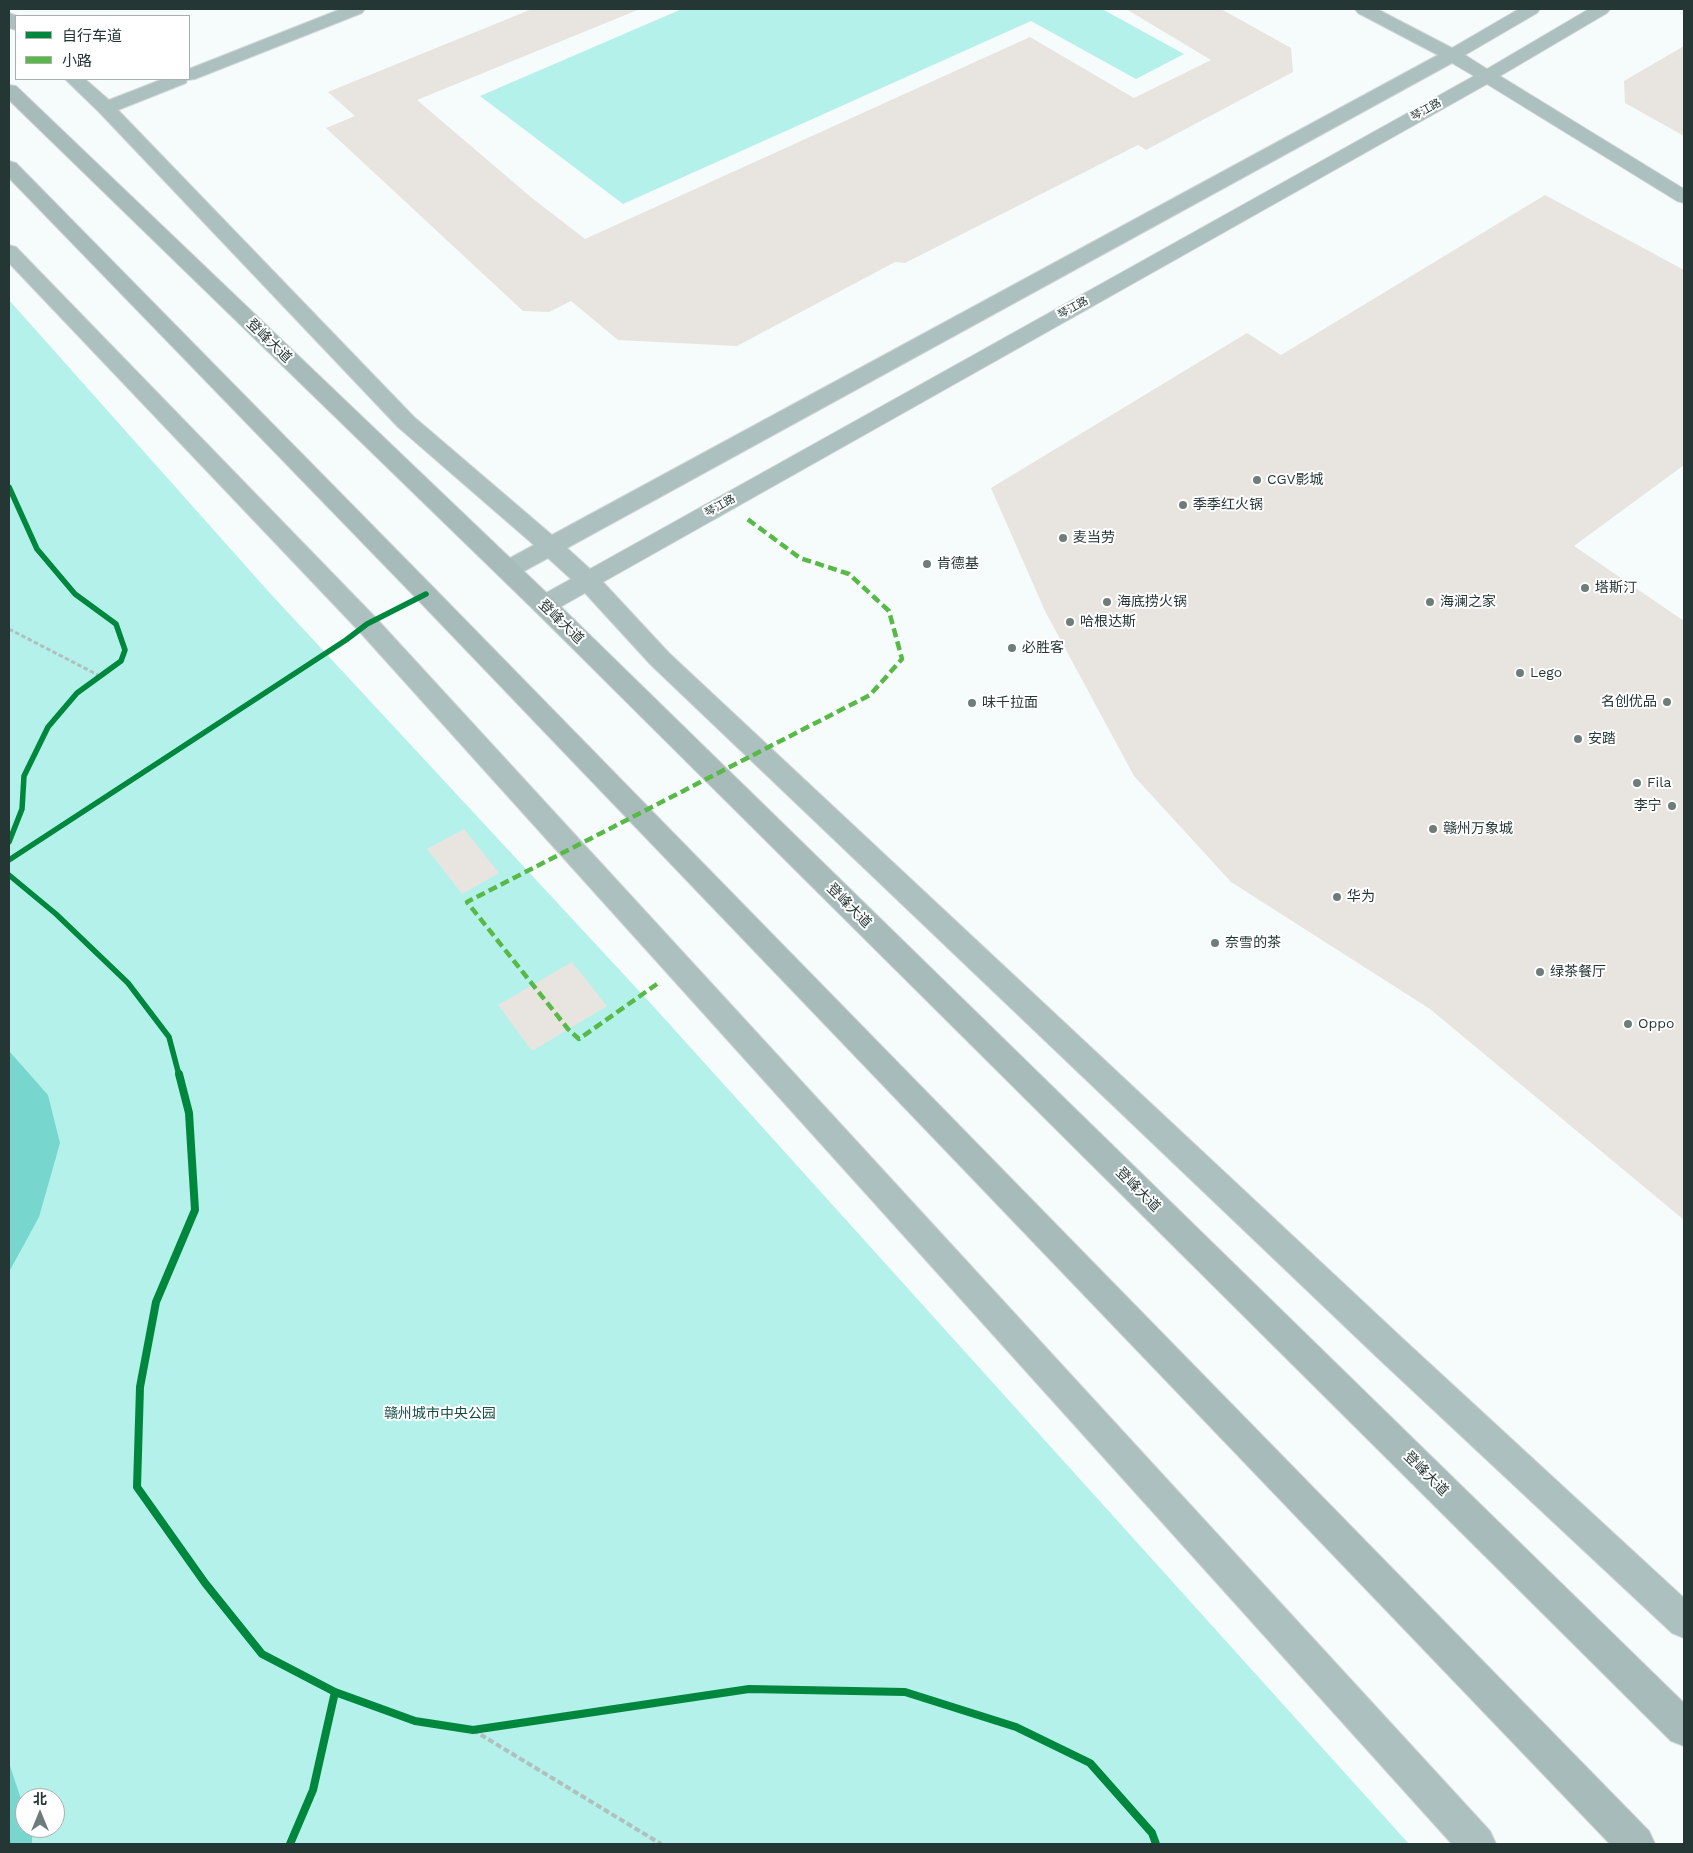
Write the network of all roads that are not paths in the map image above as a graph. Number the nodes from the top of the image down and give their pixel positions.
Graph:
1 (356, 9) edge
2 (1364, 9) edge
3 (1531, 9) edge
4 (1601, 9) edge
5 (1452, 55) junction
6 (190, 75) edge
7 (1486, 77) junction
8 (75, 80) edge
9 (176, 80) edge
10 (9, 90) edge
11 (106, 108) junction
12 (9, 167) edge
13 (1684, 197) edge
14 (9, 251) edge
15 (550, 546) junction
16 (507, 570) junction
17 (586, 580) junction
18 (544, 605) junction
19 (1684, 1621) edge
20 (1684, 1728) edge
21 (1477, 1844) edge
22 (1636, 1844) edge

1 - 6 street
2 - 5 street
3 - 5 street
4 - 7 street, 琴江路
5 - 7 street
5 - 15 street
7 - 13 street
7 - 17 street, 琴江路
8 - 11 street
9 - 11 street
10 - 16 main road, 登峰大道
11 - 15 street
12 - 22 main road
14 - 21 street
15 - 16 street
15 - 17 street
16 - 18 main road, 登峰大道
17 - 18 street, 琴江路
17 - 19 street
18 - 20 main road, 登峰大道

